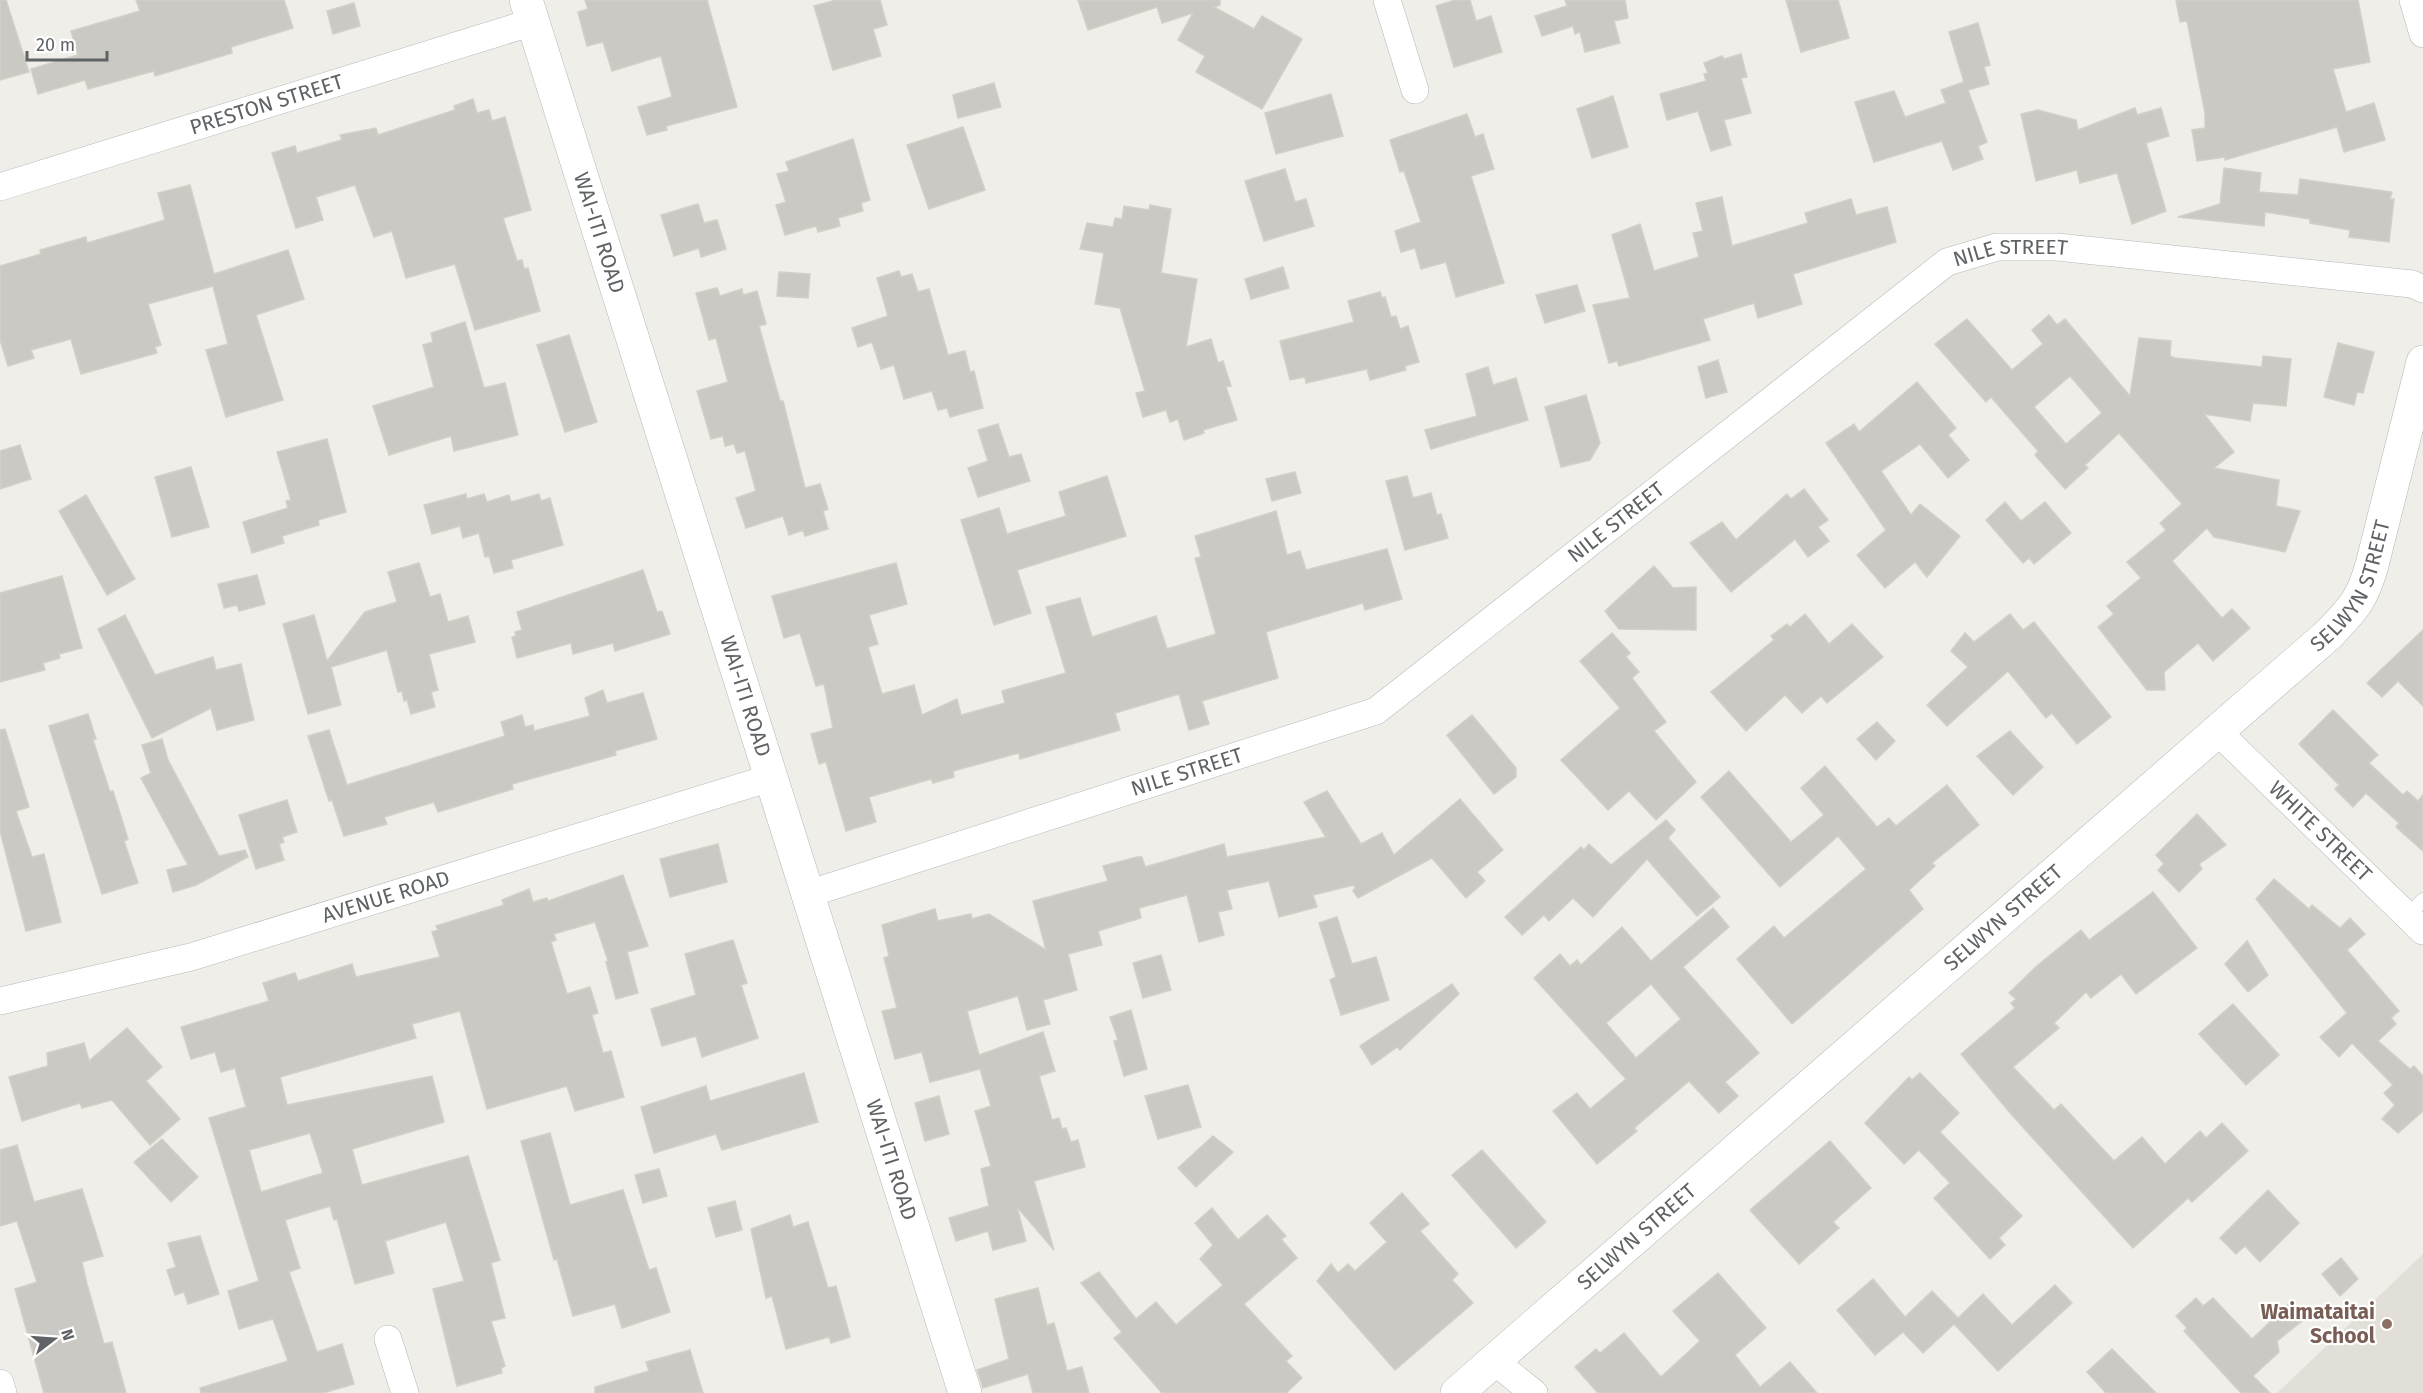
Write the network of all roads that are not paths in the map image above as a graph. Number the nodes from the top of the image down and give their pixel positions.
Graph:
1 (1387, 0) edge
2 (2413, 0) edge
3 (530, 11) edge
4 (2423, 34) edge
5 (1415, 90) dead end
6 (0, 188) edge
7 (2423, 289) edge
8 (2423, 362) edge
9 (2217, 731) junction
10 (770, 778) junction
11 (808, 894) junction
12 (2418, 915) edge
13 (0, 1001) edge
14 (388, 1339) dead end
15 (1494, 1361) junction
16 (0, 1383) edge
17 (3, 1393) edge
18 (405, 1393) edge
19 (965, 1393) edge
20 (1457, 1393) edge
21 (1534, 1393) edge

1 - 5 street
2 - 4 street
3 - 6 street, PRESTON STREET
3 - 10 street, WAI-ITI ROAD
7 - 11 street, NILE STREET
8 - 9 street, SELWYN STREET
9 - 12 street, WHITE STREET
9 - 15 street, SELWYN STREET
10 - 11 street, WAI-ITI ROAD
10 - 13 street, AVENUE ROAD
11 - 19 street, WAI-ITI ROAD
14 - 18 street
15 - 20 street, SELWYN STREET
15 - 21 street
16 - 17 street

